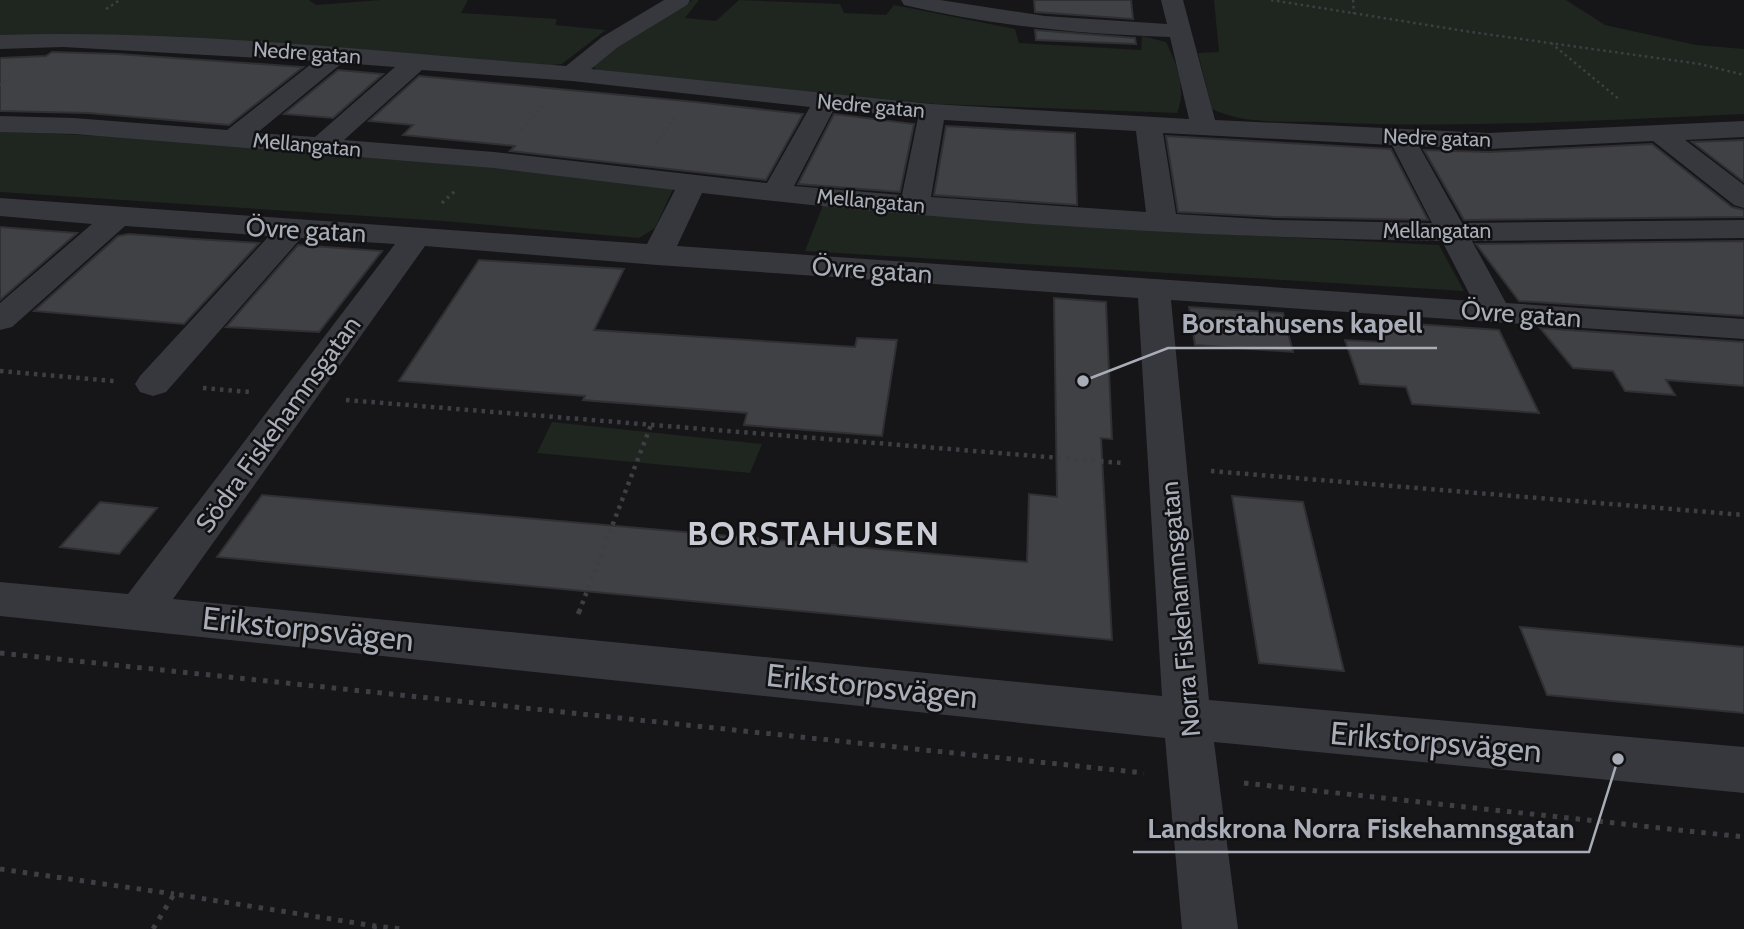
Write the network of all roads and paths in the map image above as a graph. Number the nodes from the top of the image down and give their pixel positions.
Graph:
1 (679, 0) edge
2 (1171, 0) edge
3 (1271, 0) edge
4 (1353, 0) edge
5 (920, 1) edge
6 (1354, 14) junction
7 (1180, 31) junction
8 (0, 42) edge
9 (1550, 42) junction
10 (336, 56) junction
11 (416, 62) junction
12 (572, 74) junction
13 (1744, 75) edge
14 (696, 87) junction
15 (825, 102) junction
16 (932, 112) junction
17 (0, 124) edge
18 (1148, 124) junction
19 (1204, 127) junction
20 (1744, 129) edge
21 (1659, 133) junction
22 (1401, 137) junction
23 (233, 139) junction
24 (321, 146) junction
25 (494, 160) junction
26 (633, 176) junction
27 (692, 183) junction
28 (776, 193) junction
29 (1744, 199) edge
30 (915, 205) junction
31 (0, 208) edge
32 (116, 219) junction
33 (1162, 222) junction
34 (292, 229) junction
35 (1744, 229) edge
36 (1453, 232) junction
37 (416, 237) junction
38 (657, 256) junction
39 (1154, 289) junction
40 (1495, 312) junction
41 (0, 320) edge
42 (1744, 329) edge
43 (0, 371) edge
44 (153, 384) junction
45 (298, 396) junction
46 (651, 425) junction
47 (1168, 467) junction
48 (1744, 515) edge
49 (0, 599) edge
50 (139, 612) junction
51 (0, 653) edge
52 (563, 654) junction
53 (1187, 719) junction
54 (1744, 771) edge
55 (1194, 777) junction
56 (1744, 837) edge
57 (0, 869) edge
58 (174, 894) junction
59 (374, 928) edge
60 (153, 929) edge
61 (401, 929) edge
62 (1210, 929) edge

1 - 12 street
2 - 7 street
3 - 6 path
4 - 6 path
5 - 7 street
6 - 9 path
7 - 19 street
8 - 10 street, Nedre gatan
9 - 13 path
9 - 21 path
10 - 11 street, Nedre gatan
10 - 23 street
11 - 12 street, Nedre gatan
11 - 24 street
12 - 14 street, Nedre gatan
12 - 25 path
14 - 15 street, Nedre gatan
14 - 26 path
15 - 16 street, Nedre gatan
15 - 28 street
16 - 18 street, Nedre gatan
16 - 30 street
17 - 23 street, Mellangatan
18 - 19 street, Nedre gatan
18 - 33 street
19 - 22 street, Nedre gatan
20 - 21 street, Nedre gatan
21 - 22 street, Nedre gatan
21 - 29 street
22 - 36 street
23 - 24 street, Mellangatan
24 - 25 street, Mellangatan
25 - 26 street, Mellangatan
25 - 37 path
26 - 27 street, Mellangatan
27 - 28 street, Mellangatan
27 - 38 street
28 - 30 street, Mellangatan
30 - 33 street, Mellangatan
31 - 32 street, Övre gatan
32 - 34 street, Övre gatan
32 - 41 street
33 - 36 street, Mellangatan
34 - 37 street, Övre gatan
34 - 44 street
35 - 36 street, Mellangatan
36 - 40 street
37 - 38 street, Övre gatan
37 - 45 street, Södra Fiskehamnsgatan
38 - 39 street, Övre gatan
39 - 40 street, Övre gatan
39 - 47 street, Norra Fiskehamnsgatan
40 - 42 street, Övre gatan
43 - 44 path
44 - 45 path
45 - 46 path
45 - 50 street, Södra Fiskehamnsgatan
46 - 47 path
46 - 52 path
47 - 48 path
47 - 53 street, Norra Fiskehamnsgatan
49 - 50 street, Erikstorpsvägen
50 - 52 street, Erikstorpsvägen
51 - 55 path
52 - 53 street, Erikstorpsvägen
53 - 54 street, Erikstorpsvägen
53 - 55 street, Norra Fiskehamnsgatan
55 - 56 path
55 - 62 street, Norra Fiskehamnsgatan
57 - 58 path
58 - 59 path
58 - 60 path
59 - 61 path

